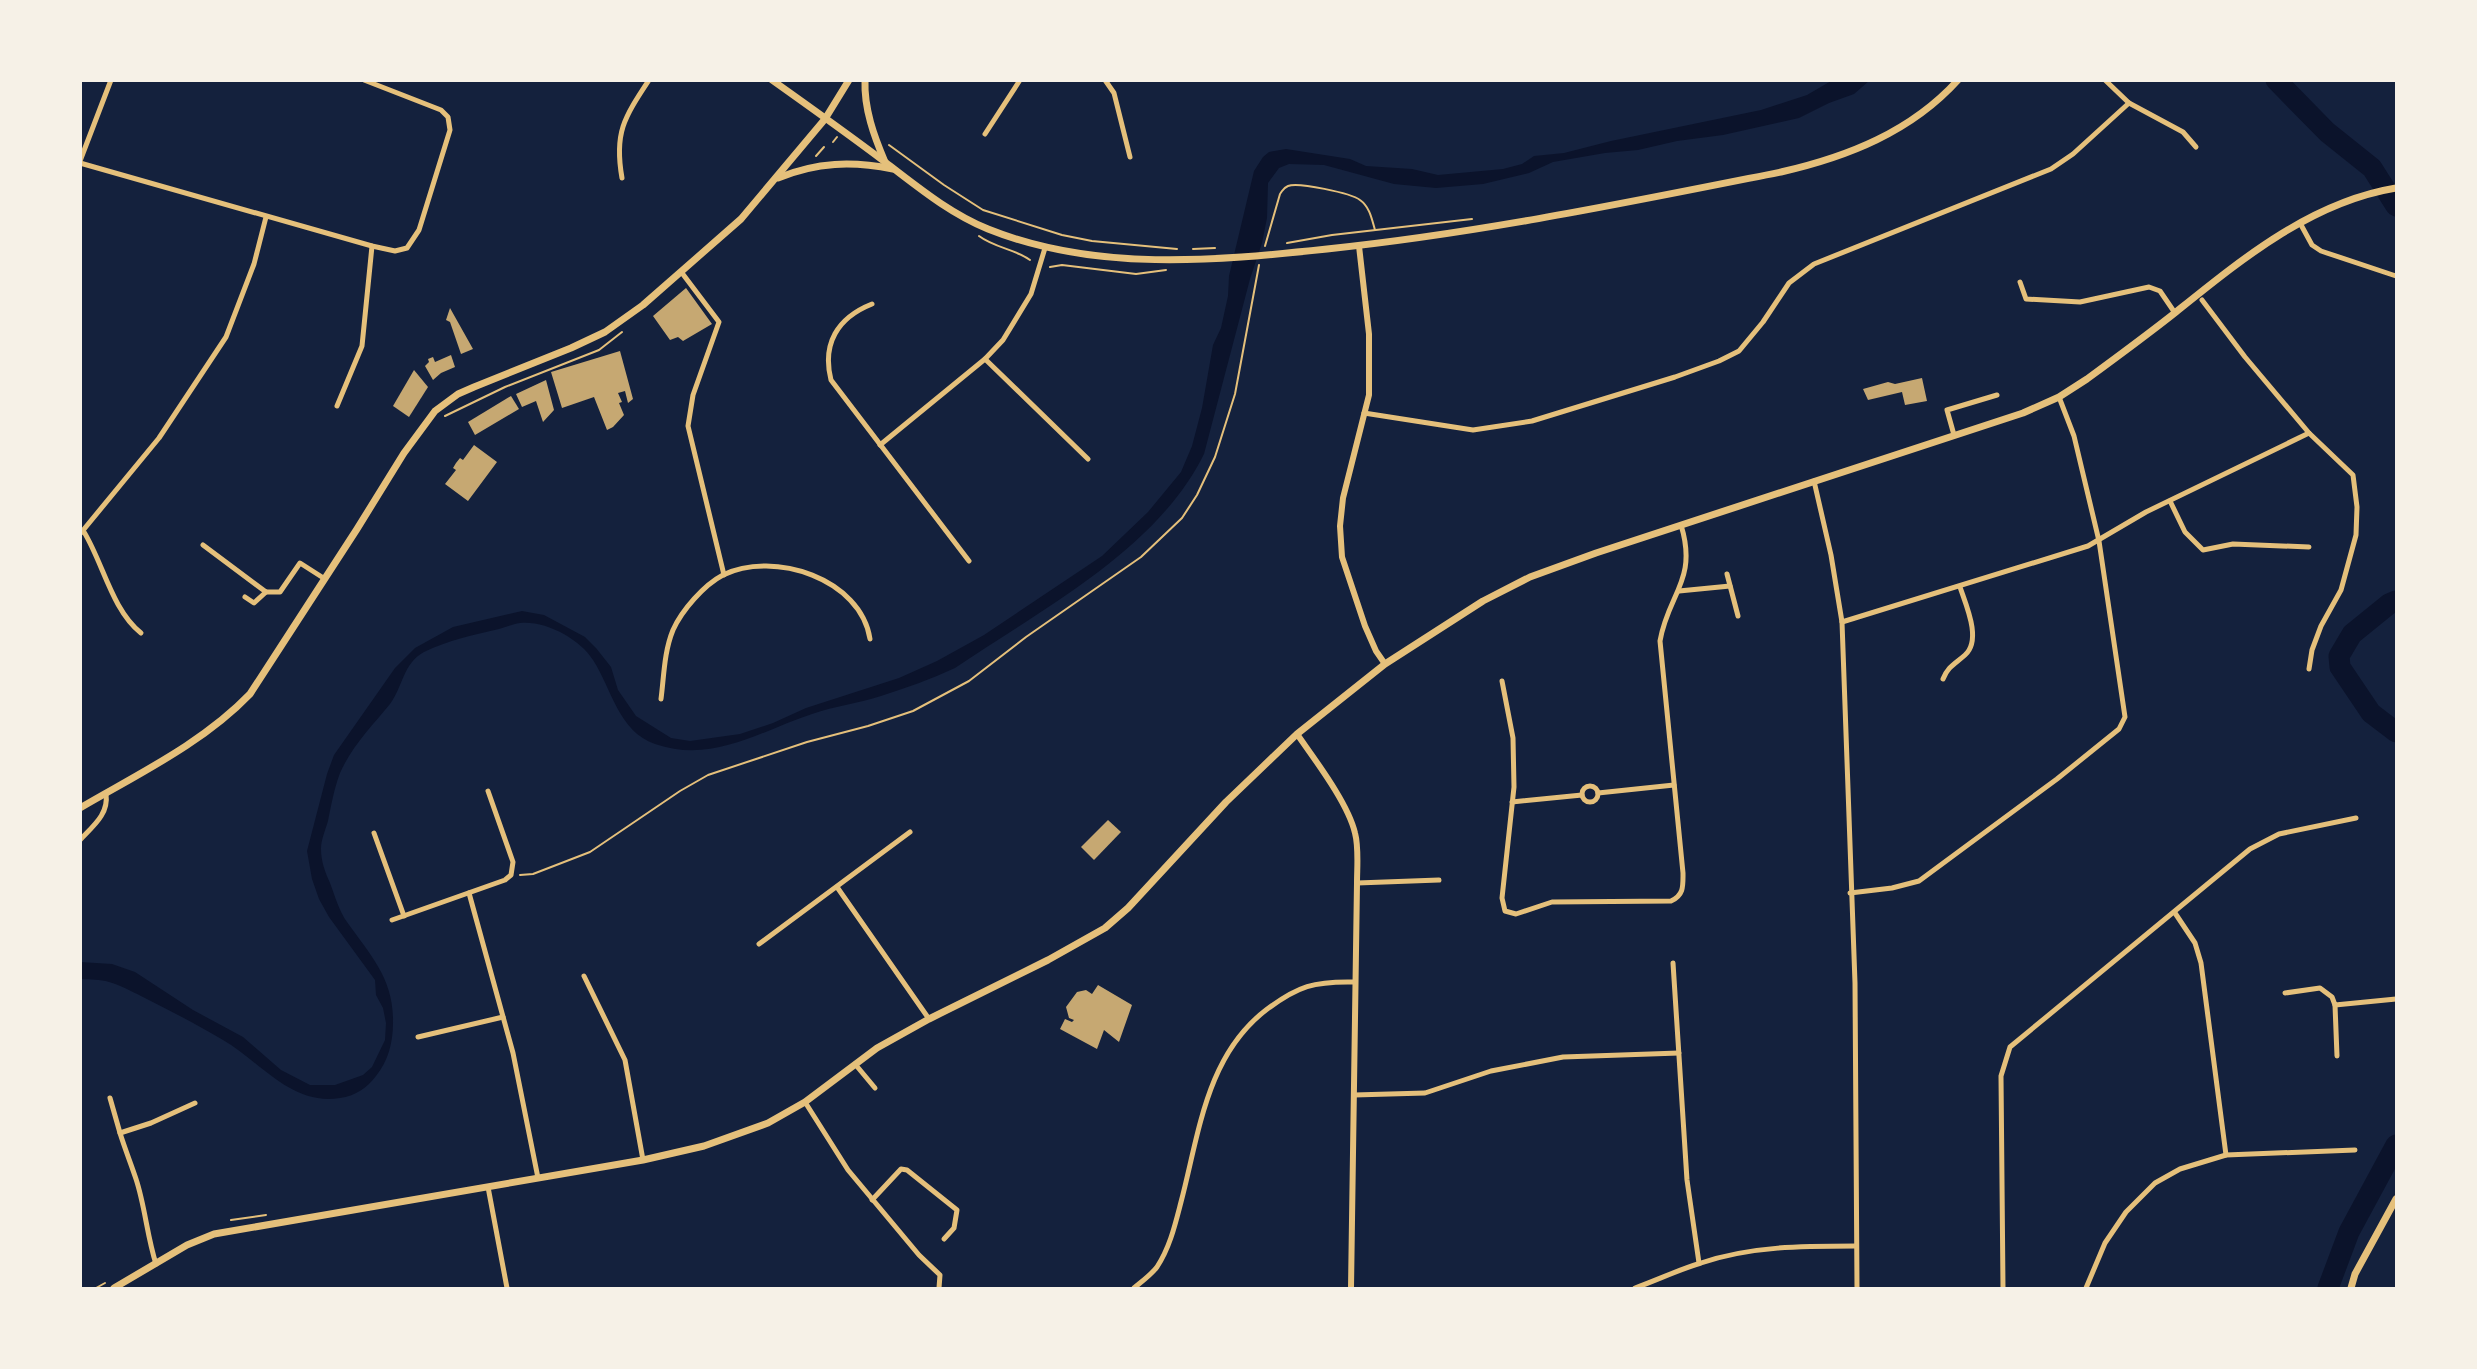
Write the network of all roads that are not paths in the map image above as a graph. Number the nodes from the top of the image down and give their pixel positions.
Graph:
1 (111, 80) edge
2 (364, 80) edge
3 (649, 80) edge
4 (772, 80) edge
5 (849, 80) edge
6 (865, 80) edge
7 (1020, 80) edge
8 (1105, 80) edge
9 (1958, 80) edge
10 (2105, 80) edge
11 (2129, 103) junction
12 (825, 118) junction
13 (985, 134) dead end
14 (2196, 147) dead end
15 (1130, 157) dead end
16 (80, 162) edge
17 (885, 162) junction
18 (894, 169) junction
19 (622, 178) dead end
20 (777, 178) junction
21 (2393, 188) edge
22 (266, 217) junction
23 (2300, 223) junction
24 (372, 246) junction
25 (1359, 246) junction
26 (1045, 248) junction
27 (682, 273) junction
28 (2396, 275) edge
29 (2020, 282) dead end
30 (2202, 300) dead end
31 (872, 304) dead end
32 (2175, 313) junction
33 (985, 359) junction
34 (1997, 395) dead end
35 (2059, 397) junction
36 (337, 406) dead end
37 (1364, 413) junction
38 (2309, 433) junction
39 (1954, 435) junction
40 (880, 445) junction
41 (1088, 459) dead end
42 (1814, 481) junction
43 (2170, 500) junction
44 (1680, 525) junction
45 (82, 533) edge
46 (2099, 541) junction
47 (203, 545) dead end
48 (2309, 547) dead end
49 (969, 561) dead end
50 (1727, 574) dead end
51 (724, 575) junction
52 (325, 579) junction
53 (1730, 586) junction
54 (1960, 587) junction
55 (1679, 591) junction
56 (266, 592) junction
57 (245, 597) dead end
58 (1738, 616) dead end
59 (1842, 622) junction
60 (141, 633) dead end
61 (870, 639) dead end
62 (1385, 664) junction
63 (2309, 669) dead end
64 (1943, 679) dead end
65 (1502, 681) dead end
66 (661, 699) dead end
67 (1297, 734) junction
68 (1674, 785) junction
69 (488, 791) dead end
70 (1598, 793) junction
71 (106, 794) junction
72 (1582, 795) junction
73 (1512, 802) junction
74 (80, 808) edge
75 (2356, 818) dead end
76 (910, 832) dead end
77 (374, 833) dead end
78 (80, 840) edge
79 (1439, 880) dead end
80 (1357, 883) junction
81 (837, 887) junction
82 (469, 893) junction
83 (1850, 893) junction
84 (2175, 913) junction
85 (404, 916) junction
86 (392, 920) dead end
87 (759, 944) dead end
88 (1673, 963) dead end
89 (584, 976) dead end
90 (1355, 982) junction
91 (2285, 993) dead end
92 (2396, 999) edge
93 (2335, 1005) junction
94 (503, 1017) junction
95 (929, 1019) junction
96 (418, 1037) dead end
97 (1679, 1053) junction
98 (2337, 1056) dead end
99 (855, 1064) junction
100 (875, 1088) dead end
101 (1353, 1095) junction
102 (110, 1098) dead end
103 (805, 1102) junction
104 (195, 1103) dead end
105 (120, 1133) junction
106 (2355, 1150) dead end
107 (2227, 1155) junction
108 (643, 1160) junction
109 (538, 1178) junction
110 (488, 1187) junction
111 (2396, 1199) edge
112 (872, 1200) junction
113 (944, 1239) dead end
114 (1856, 1246) junction
115 (1699, 1263) junction
116 (156, 1264) junction
117 (114, 1289) edge
118 (507, 1289) edge
119 (939, 1289) edge
120 (1134, 1289) edge
121 (1351, 1289) edge
122 (1635, 1289) edge
123 (1857, 1289) edge
124 (2003, 1289) edge
125 (2086, 1289) edge
126 (2351, 1289) edge

1 - 16 street
2 - 24 street
3 - 19 street
4 - 12 main road
5 - 12 main road
6 - 17 main road
7 - 13 street
8 - 15 street
9 - 25 main road
10 - 11 street
11 - 14 street
11 - 37 street
12 - 17 main road
12 - 20 main road
16 - 22 street
17 - 18 main road
18 - 20 main road
18 - 26 main road
20 - 27 main road
21 - 23 main road
22 - 24 street
22 - 45 street
23 - 28 street
23 - 32 main road
24 - 36 street
25 - 26 main road
25 - 37 street
26 - 33 street
27 - 51 street
27 - 52 main road
29 - 32 street
30 - 38 street
31 - 40 street
32 - 35 main road
33 - 40 street
33 - 41 street
34 - 39 street
35 - 39 main road
35 - 46 street
37 - 62 street
38 - 43 street
38 - 63 street
39 - 42 main road
40 - 49 street
42 - 44 main road
42 - 59 street
43 - 46 street
43 - 48 street
44 - 55 street
44 - 62 main road
45 - 60 street
46 - 54 street
46 - 83 street
47 - 56 street
50 - 53 street
51 - 61 street
51 - 66 street
52 - 56 street
52 - 71 main road
53 - 55 street
53 - 58 street
54 - 59 street
54 - 64 street
55 - 68 street
56 - 57 street
59 - 83 street
62 - 67 main road
65 - 73 street
67 - 80 street
67 - 95 main road
68 - 70 street
68 - 73 street
69 - 82 street
70 - 72 street
70 - 72 street
71 - 74 main road
71 - 78 street
72 - 73 street
75 - 84 street
76 - 81 street
77 - 85 street
79 - 80 street
80 - 90 street
81 - 87 street
81 - 95 street
82 - 85 street
82 - 94 street
83 - 114 street
84 - 107 street
84 - 124 street
85 - 86 street
88 - 97 street
89 - 108 street
90 - 101 street
90 - 120 street
91 - 93 street
92 - 93 street
93 - 98 street
94 - 96 street
94 - 109 street
95 - 99 main road
97 - 101 street
97 - 115 street
99 - 100 street
99 - 103 main road
101 - 121 street
102 - 105 street
103 - 108 main road
103 - 112 street
104 - 105 street
105 - 116 street
106 - 107 street
107 - 125 street
108 - 109 main road
109 - 110 main road
110 - 116 main road
110 - 118 street
111 - 126 main road
112 - 113 street
112 - 119 street
114 - 115 street
114 - 123 street
115 - 122 street
116 - 117 main road

